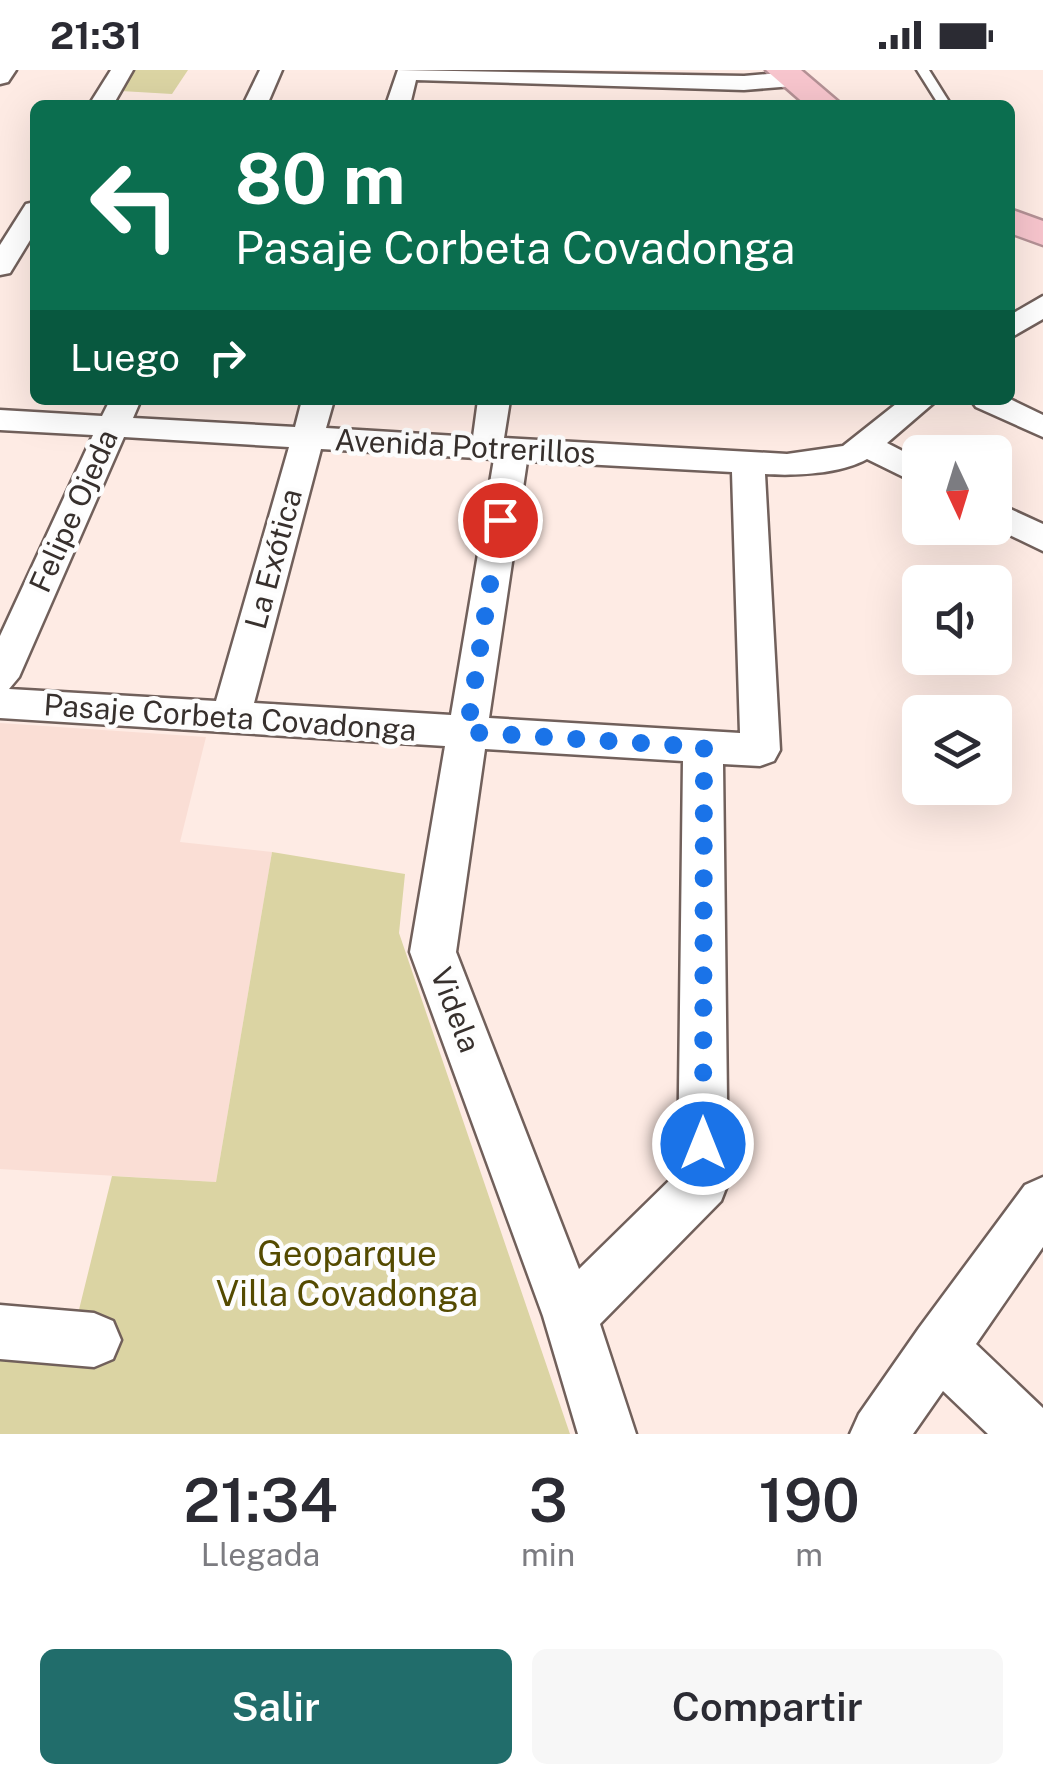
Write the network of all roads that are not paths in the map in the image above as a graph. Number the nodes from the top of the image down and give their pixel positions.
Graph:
1 (5, 70) edge
2 (122, 70) edge
3 (271, 70) edge
4 (924, 70) edge
5 (531, 74) edge
6 (0, 77) edge
7 (643, 80) junction
8 (769, 85) edge
9 (103, 100) edge
10 (257, 100) edge
11 (399, 100) edge
12 (536, 100) edge
13 (642, 100) edge
14 (812, 100) edge
15 (942, 100) edge
16 (0, 205) edge
17 (1015, 207) edge
18 (30, 208) edge
19 (30, 216) edge
20 (1043, 219) edge
21 (1015, 222) edge
22 (1043, 234) edge
23 (0, 267) edge
24 (317, 405) edge
25 (495, 405) edge
26 (915, 405) edge
27 (996, 405) edge
28 (118, 413) edge
29 (0, 420) edge
30 (1043, 428) edge
31 (308, 438) junction
32 (868, 446) junction
33 (499, 449) junction
34 (748, 463) junction
35 (902, 464) edge
36 (1012, 522) edge
37 (1043, 538) edge
38 (0, 676) edge
39 (0, 703) edge
40 (231, 718) junction
41 (467, 732) junction
42 (704, 747) junction
43 (1043, 1203) edge
44 (570, 1316) junction
45 (0, 1332) edge
46 (94, 1340) dead end
47 (938, 1348) junction
48 (607, 1434) edge
49 (879, 1434) edge
50 (1029, 1434) edge

1 - 6 street
2 - 9 street
3 - 10 street
4 - 15 lane
5 - 7 street
5 - 11 street
5 - 12 street
7 - 8 street
7 - 13 street
8 - 14 highway
16 - 18 street
17 - 20 highway
19 - 23 street
21 - 22 highway
24 - 31 street, La Exótica
25 - 33 street, Videla
26 - 32 street
27 - 30 street
28 - 29 street, Avenida Potrerillos
28 - 31 street, Avenida Potrerillos
28 - 38 street, Felipe Ojeda
31 - 33 street, Avenida Potrerillos
31 - 40 street, La Exótica
32 - 34 street, Avenida Potrerillos
32 - 35 street
33 - 34 street, Avenida Potrerillos
33 - 41 street, Videla
34 - 42 street, Pasaje Corbeta Covadonga
36 - 37 street
39 - 40 street, Pasaje Corbeta Covadonga
40 - 41 street, Pasaje Corbeta Covadonga
41 - 42 street, Pasaje Corbeta Covadonga
41 - 44 street, Videla
42 - 44 street
43 - 47 street
44 - 48 street, Videla
45 - 46 street
47 - 49 street
47 - 50 street

